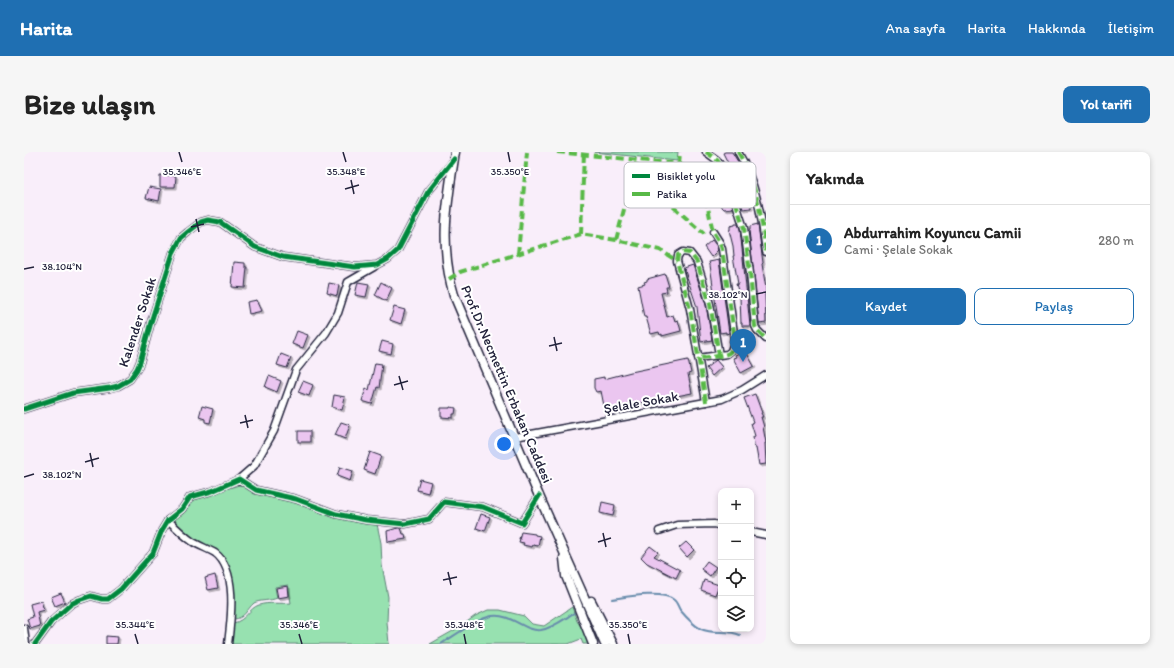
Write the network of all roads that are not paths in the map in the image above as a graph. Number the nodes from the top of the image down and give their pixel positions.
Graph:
1 (706, 152) edge
2 (738, 152) edge
3 (455, 156) edge
4 (718, 162) edge
5 (743, 162) edge
6 (756, 197) edge
7 (738, 208) edge
8 (713, 232) dead end
9 (766, 252) edge
10 (377, 265) junction
11 (766, 339) edge
12 (719, 356) junction
13 (698, 358) junction
14 (766, 376) edge
15 (706, 402) junction
16 (24, 409) edge
17 (515, 437) junction
18 (240, 479) junction
19 (540, 496) junction
20 (168, 520) junction
21 (718, 525) edge
22 (659, 531) dead end
23 (754, 533) edge
24 (766, 536) edge
25 (563, 550) junction
26 (24, 628) edge
27 (26, 644) edge
28 (35, 644) edge
29 (228, 644) edge
30 (593, 644) edge
31 (604, 644) edge
32 (613, 644) edge

1 - 4 street
2 - 5 street
3 - 10 street
3 - 17 main road, Prof.Dr.Necmettin Erbakan Caddesi
6 - 9 street
7 - 11 street
8 - 12 street
10 - 16 street, Kalender Sokak
10 - 18 street
12 - 13 street
12 - 13 street
13 - 15 street
14 - 15 street, Şelale Sokak
15 - 17 street, Şelale Sokak
17 - 19 main road, Prof.Dr.Necmettin Erbakan Caddesi
18 - 19 street
18 - 20 street
19 - 25 main road, Prof.Dr.Necmettin Erbakan Caddesi
20 - 28 street
20 - 29 street
21 - 22 street
23 - 24 street
25 - 30 main road, Prof.Dr.Necmettin Erbakan Caddesi
25 - 31 main road, Prof.Dr.Necmettin Erbakan Caddesi
25 - 32 main road, Prof.Dr.Necmettin Erbakan Caddesi
26 - 27 street

